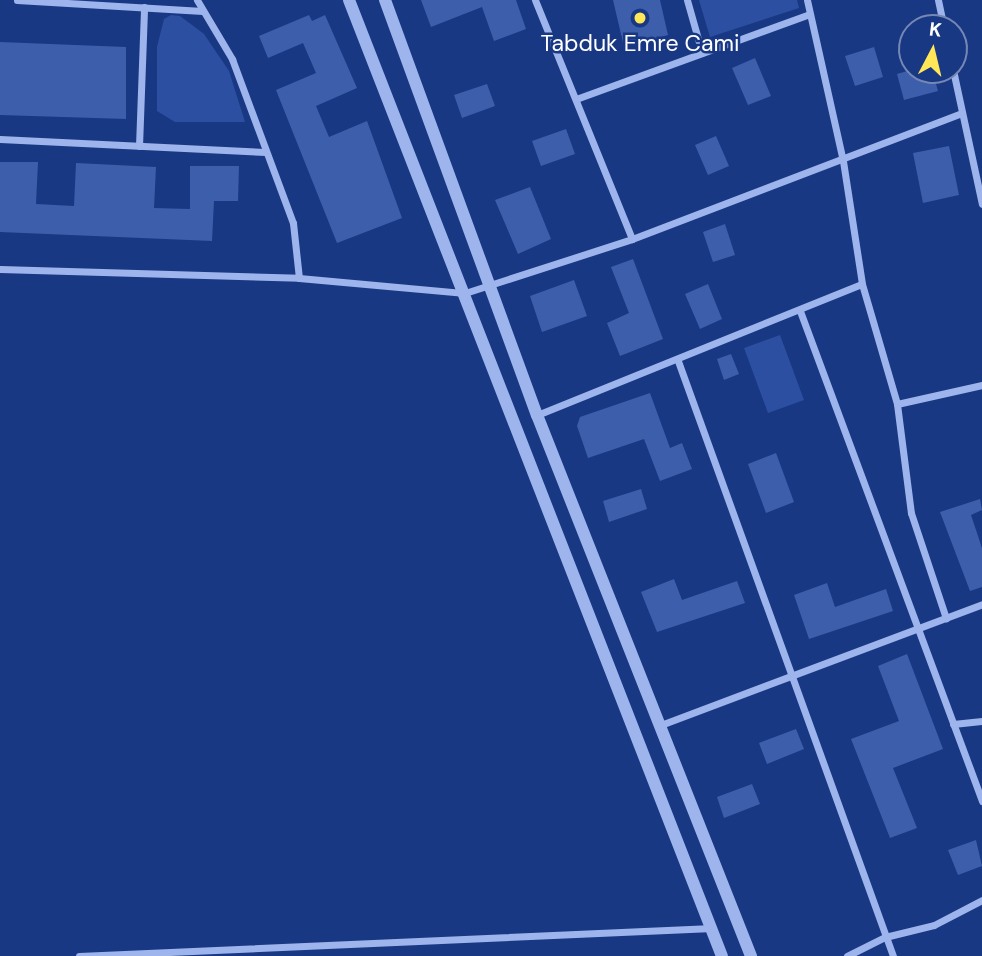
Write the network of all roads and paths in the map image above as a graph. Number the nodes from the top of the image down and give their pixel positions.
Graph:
1 (17, 0) edge
2 (197, 0) edge
3 (349, 0) edge
4 (384, 0) edge
5 (535, 0) edge
6 (687, 0) edge
7 (807, 0) edge
8 (144, 8) junction
9 (204, 11) junction
10 (810, 14) junction
11 (702, 53) junction
12 (956, 84) edge
13 (576, 99) junction
14 (962, 114) junction
15 (0, 139) edge
16 (139, 146) junction
17 (266, 152) junction
18 (843, 161) junction
19 (982, 204) edge
20 (632, 239) junction
21 (0, 269) edge
22 (299, 278) junction
23 (491, 284) junction
24 (862, 284) junction
25 (465, 293) junction
26 (800, 312) junction
27 (678, 361) junction
28 (982, 385) edge
29 (897, 404) junction
30 (537, 415) junction
31 (982, 604) edge
32 (946, 618) junction
33 (916, 629) junction
34 (791, 679) junction
35 (982, 721) edge
36 (953, 724) junction
37 (657, 726) junction
38 (982, 801) edge
39 (982, 900) edge
40 (713, 928) junction
41 (885, 937) junction
42 (79, 956) edge
43 (722, 956) edge
44 (751, 956) edge
45 (847, 956) edge
46 (893, 956) edge

1 - 8 street
2 - 9 street
3 - 25 street
4 - 23 street
5 - 13 street
6 - 11 street
7 - 10 street
8 - 9 street
8 - 16 street
9 - 17 street
10 - 11 street
10 - 18 street
11 - 13 street
12 - 14 street
13 - 20 street
14 - 18 street
14 - 19 street
15 - 16 street
16 - 17 street
17 - 22 street
18 - 20 street
18 - 24 street
20 - 23 street
21 - 22 street
22 - 25 street
23 - 25 street
23 - 30 street
24 - 26 street
24 - 29 street
25 - 40 street
26 - 27 street
26 - 33 street
27 - 30 street
27 - 34 street
28 - 29 street
29 - 32 street
30 - 37 street
31 - 32 street
32 - 33 street
33 - 34 street
33 - 36 street
34 - 37 street
34 - 41 street
35 - 36 street
36 - 38 street
37 - 44 street
39 - 41 street
40 - 42 street
40 - 43 street
41 - 45 street
41 - 46 street

